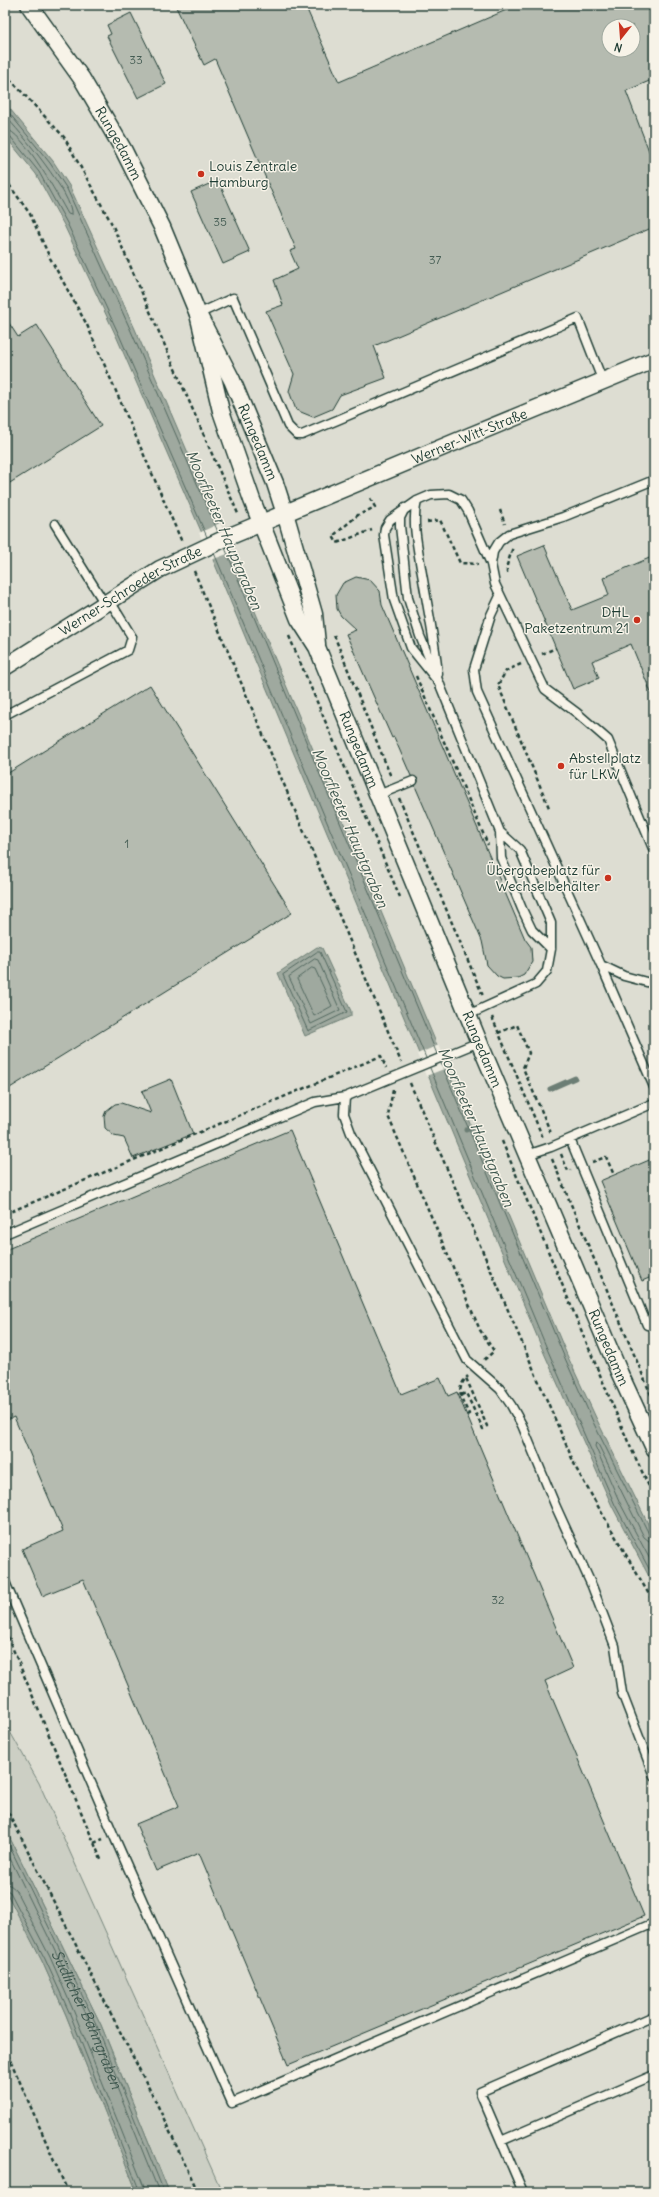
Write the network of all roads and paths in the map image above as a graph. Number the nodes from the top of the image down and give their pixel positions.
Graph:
1 (29, 5) edge
2 (5, 74) edge
3 (5, 179) edge
4 (198, 314) junction
5 (654, 360) edge
6 (603, 382) junction
7 (654, 480) edge
8 (417, 501) junction
9 (405, 507) junction
10 (285, 514) junction
11 (55, 524) dead end
12 (261, 524) junction
13 (245, 530) junction
14 (374, 530) dead end
15 (376, 537) dead end
16 (183, 544) dead end
17 (513, 548) dead end
18 (491, 564) junction
19 (193, 568) dead end
20 (507, 577) dead end
21 (500, 596) junction
22 (107, 602) junction
23 (332, 630) dead end
24 (317, 647) junction
25 (538, 647) dead end
26 (556, 648) dead end
27 (542, 654) junction
28 (529, 660) junction
29 (5, 667) edge
30 (415, 673) dead end
31 (440, 684) junction
32 (5, 715) edge
33 (413, 781) dead end
34 (395, 788) junction
35 (378, 795) junction
36 (550, 810) dead end
37 (500, 832) junction
38 (490, 849) dead end
39 (654, 851) edge
40 (551, 949) junction
41 (601, 965) junction
42 (654, 984) edge
43 (487, 1006) junction
44 (468, 1015) junction
45 (498, 1033) junction
46 (479, 1042) junction
47 (407, 1070) junction
48 (390, 1077) junction
49 (654, 1087) edge
50 (345, 1097) junction
51 (654, 1103) edge
52 (570, 1139) junction
53 (556, 1145) junction
54 (547, 1148) junction
55 (527, 1155) junction
56 (581, 1166) junction
57 (614, 1175) dead end
58 (5, 1214) edge
59 (5, 1234) edge
60 (654, 1327) edge
61 (476, 1368) junction
62 (466, 1378) junction
63 (461, 1395) junction
64 (654, 1402) edge
65 (466, 1415) dead end
66 (654, 1448) edge
67 (5, 1582) edge
68 (654, 1603) edge
69 (5, 1630) edge
70 (654, 1776) edge
71 (5, 1806) edge
72 (102, 1862) dead end
73 (654, 1923) edge
74 (654, 2016) edge
75 (5, 2048) edge
76 (654, 2075) edge
77 (501, 2141) junction
78 (68, 2192) edge
79 (198, 2192) edge
80 (523, 2192) edge

1 - 4 street, Rungedamm
2 - 13 path
3 - 16 path
4 - 6 lane
4 - 10 street, Rungedamm
4 - 12 street, Rungedamm
5 - 6 street, Werner-Witt-Straße
6 - 10 street, Werner-Witt-Straße
7 - 18 lane
8 - 9 lane
8 - 18 lane
8 - 31 lane
9 - 31 lane
9 - 31 lane
10 - 12 street, Werner-Witt-Straße
10 - 24 street, Rungedamm
11 - 22 lane
12 - 13 street, Werner-Schroeder-Straße
12 - 24 street, Rungedamm
13 - 22 street, Werner-Schroeder-Straße
14 - 15 path
17 - 20 path
18 - 21 lane
19 - 47 path
21 - 28 lane
21 - 41 lane
22 - 29 street, Werner-Schroeder-Straße
22 - 32 lane
23 - 34 path
24 - 35 street, Rungedamm
25 - 27 path
26 - 27 path
27 - 28 path
28 - 36 path
28 - 39 lane
30 - 38 path
31 - 37 lane
33 - 34 lane
34 - 35 lane
34 - 43 path
35 - 44 street, Rungedamm
37 - 40 lane
37 - 40 lane
40 - 43 lane
41 - 42 lane
41 - 49 lane
43 - 44 lane
43 - 45 path
44 - 46 street, Rungedamm
45 - 53 path
45 - 54 path
46 - 47 lane
46 - 55 street, Rungedamm
47 - 48 lane
47 - 68 path
48 - 50 lane
48 - 58 path
48 - 61 path
50 - 59 lane
50 - 61 lane
51 - 52 lane
52 - 53 lane
52 - 56 lane
53 - 54 lane
53 - 56 path
54 - 55 lane
54 - 64 path
55 - 66 street, Rungedamm
56 - 57 path
56 - 60 lane
61 - 62 path
61 - 70 lane
62 - 63 path
62 - 63 path
63 - 65 path
67 - 73 lane
69 - 72 path
71 - 79 path
74 - 77 lane
75 - 78 path
76 - 77 lane
77 - 80 lane

